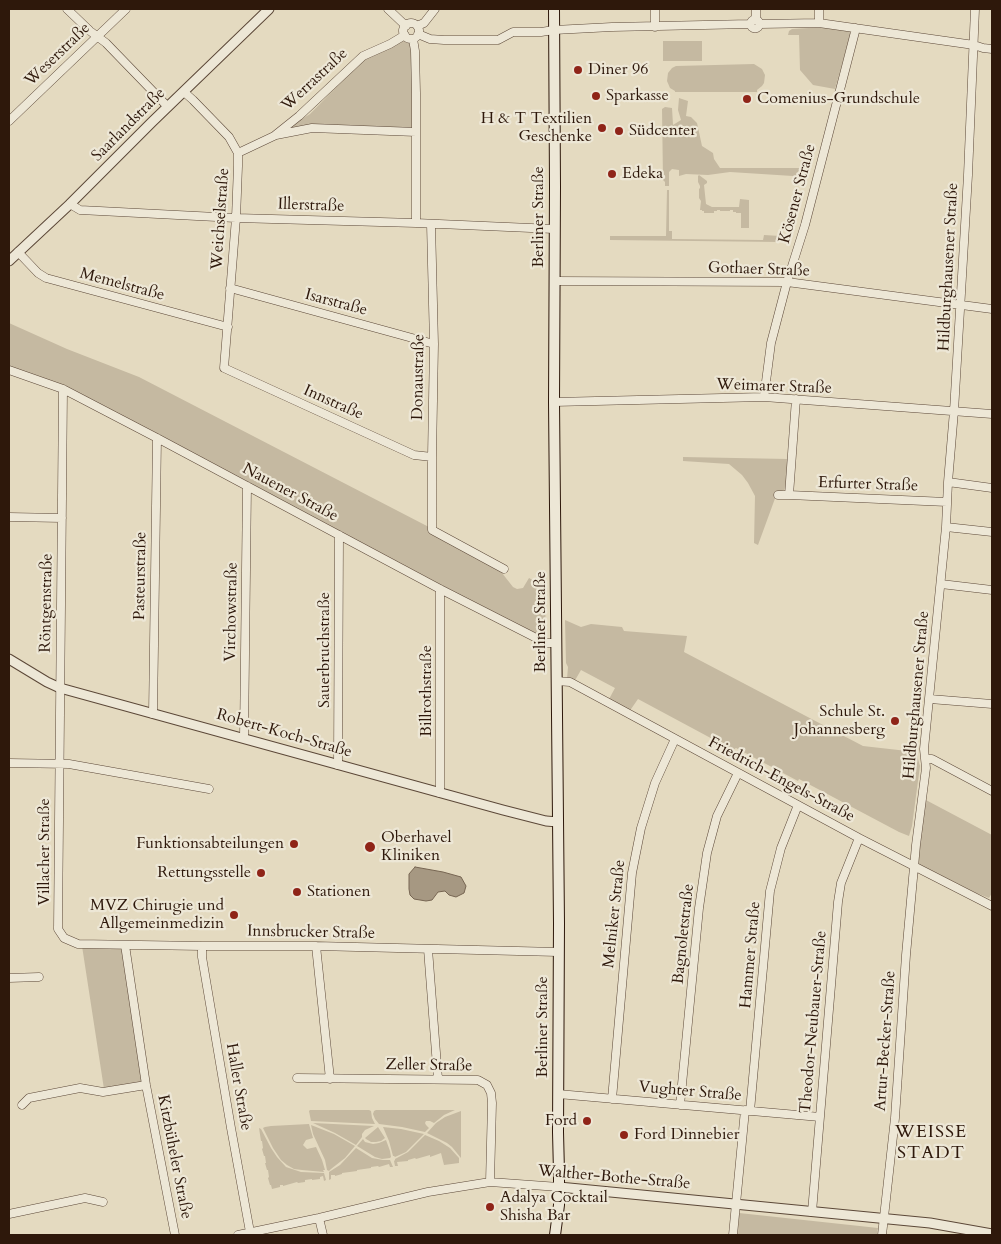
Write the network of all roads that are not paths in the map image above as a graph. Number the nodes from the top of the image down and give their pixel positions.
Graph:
1 (67, 9) edge
2 (126, 9) edge
3 (269, 9) edge
4 (388, 9) edge
5 (435, 9) edge
6 (554, 9) edge
7 (655, 9) edge
8 (756, 9) edge
9 (819, 9) edge
10 (975, 9) edge
11 (755, 23) junction
12 (819, 23) junction
13 (406, 26) junction
14 (655, 26) junction
15 (856, 28) junction
16 (554, 30) junction
17 (416, 33) junction
18 (404, 35) junction
19 (97, 36) junction
20 (974, 45) junction
21 (992, 49) edge
22 (184, 92) junction
23 (168, 107) junction
24 (9, 121) edge
25 (416, 132) junction
26 (274, 136) junction
27 (238, 153) junction
28 (70, 204) junction
29 (236, 218) junction
30 (416, 223) junction
31 (430, 224) junction
32 (554, 229) junction
33 (18, 252) junction
34 (9, 261) edge
35 (554, 281) junction
36 (787, 282) junction
37 (230, 288) junction
38 (960, 305) junction
39 (992, 309) edge
40 (228, 327) junction
41 (434, 344) junction
42 (224, 368) joint
43 (9, 370) edge
44 (62, 390) junction
45 (764, 397) junction
46 (796, 399) junction
47 (554, 402) junction
48 (954, 411) junction
49 (992, 414) edge
50 (157, 438) junction
51 (432, 457) junction
52 (948, 482) junction
53 (247, 486) junction
54 (992, 488) edge
55 (778, 495) dead end
56 (789, 495) junction
57 (947, 502) junction
58 (9, 517) edge
59 (62, 518) junction
60 (946, 527) junction
61 (992, 532) edge
62 (339, 535) junction
63 (504, 569) dead end
64 (941, 584) junction
65 (440, 589) junction
66 (992, 590) edge
67 (556, 643) junction
68 (9, 659) edge
69 (556, 681) junction
70 (60, 688) junction
71 (930, 699) junction
72 (992, 704) edge
73 (153, 714) junction
74 (244, 738) junction
75 (675, 739) junction
76 (925, 759) junction
77 (9, 763) edge
78 (60, 764) junction
79 (338, 765) junction
80 (738, 773) junction
81 (209, 789) dead end
82 (992, 791) edge
83 (440, 793) junction
84 (798, 805) junction
85 (558, 822) junction
86 (859, 838) junction
87 (914, 866) junction
88 (992, 906) edge
89 (64, 938) joint
90 (125, 945) junction
91 (202, 946) junction
92 (316, 946) junction
93 (428, 949) junction
94 (558, 952) junction
95 (38, 977) dead end
96 (9, 978) edge
97 (297, 1078) dead end
98 (330, 1079) junction
99 (438, 1079) junction
100 (146, 1085) junction
101 (558, 1094) junction
102 (612, 1099) junction
103 (22, 1105) dead end
104 (680, 1105) junction
105 (748, 1111) junction
106 (820, 1117) junction
107 (490, 1182) junction
108 (559, 1188) junction
109 (102, 1202) dead end
110 (735, 1204) junction
111 (812, 1212) junction
112 (9, 1214) edge
113 (319, 1218) junction
114 (884, 1218) junction
115 (250, 1232) junction
116 (992, 1234) edge
117 (175, 1235) edge
118 (238, 1235) edge
119 (323, 1235) edge
120 (555, 1235) edge
121 (733, 1235) edge
122 (882, 1235) edge

1 - 19 street
2 - 19 street, Weserstraße
3 - 22 street, Saarlandstraße
4 - 13 street
5 - 17 street
6 - 16 main road, Berliner Straße
7 - 14 street
8 - 11 street
9 - 12 street
10 - 20 street, Hildburghausener Straße
11 - 12 street
11 - 14 street
12 - 15 street
13 - 17 street
13 - 18 street
14 - 16 street
15 - 20 street
15 - 36 street, Kösener Straße
16 - 17 street
16 - 32 main road, Berliner Straße
17 - 18 street
17 - 25 street
18 - 26 street, Werrastraße
19 - 23 street
19 - 24 street, Weserstraße
20 - 21 street
20 - 38 street, Hildburghausener Straße
22 - 23 street, Saarlandstraße
22 - 27 street, Weichselstraße
23 - 28 street, Saarlandstraße
25 - 26 street, Werrastraße
25 - 30 street
26 - 27 street, Werrastraße
27 - 29 street, Weichselstraße
28 - 29 street, Illerstraße
28 - 33 street, Saarlandstraße
29 - 30 street, Illerstraße
29 - 37 street, Weichselstraße
30 - 31 street, Illerstraße
31 - 32 street, Illerstraße
31 - 41 street, Donaustraße
32 - 35 main road, Berliner Straße
33 - 34 street, Saarlandstraße
33 - 40 street, Memelstraße
35 - 36 street, Gothaer Straße
35 - 47 main road, Berliner Straße
36 - 38 street, Gothaer Straße
36 - 45 street, Kösener Straße
37 - 40 street, Weichselstraße
37 - 41 street, Isarstraße
38 - 39 street, Gothaer Straße
38 - 48 street, Hildburghausener Straße
40 - 42 street, Weichselstraße
41 - 51 street, Donaustraße
42 - 51 street, Innstraße
43 - 44 street, Nauener Straße
44 - 50 street, Nauener Straße
44 - 59 street, Röntgenstraße
45 - 46 street, Weimarer Straße
45 - 47 street, Weimarer Straße
46 - 48 street, Weimarer Straße
46 - 56 street
47 - 67 main road, Berliner Straße
48 - 49 street, Weimarer Straße
48 - 52 street, Hildburghausener Straße
50 - 53 street, Nauener Straße
50 - 73 street, Pasteurstraße
51 - 63 street, Donaustraße
52 - 54 street
52 - 57 street, Hildburghausener Straße
53 - 62 street, Nauener Straße
53 - 74 street, Virchowstraße
55 - 56 street
56 - 57 street, Erfurter Straße
57 - 60 street, Hildburghausener Straße
58 - 59 street
59 - 70 street, Röntgenstraße
60 - 61 street
60 - 64 street, Hildburghausener Straße
62 - 65 street, Nauener Straße
62 - 79 street, Sauerbruchstraße
64 - 66 street
64 - 71 street, Hildburghausener Straße
65 - 67 street, Nauener Straße
65 - 83 street, Billrothstraße
67 - 69 main road, Berliner Straße
68 - 70 street, Robert-Koch-Straße
69 - 75 street, Friedrich-Engels-Straße
69 - 85 main road, Berliner Straße
70 - 73 street, Robert-Koch-Straße
70 - 78 street, Villacher Straße
71 - 72 street
71 - 76 street, Hildburghausener Straße
73 - 74 street, Robert-Koch-Straße
74 - 79 street, Robert-Koch-Straße
75 - 80 street, Friedrich-Engels-Straße
75 - 102 street, Melniker Straße
76 - 82 street
76 - 87 street, Hildburghausener Straße
77 - 78 street
78 - 81 street
78 - 89 street, Villacher Straße
79 - 83 street, Robert-Koch-Straße
80 - 84 street, Friedrich-Engels-Straße
80 - 104 street, Bagnoletstraße
83 - 85 street, Robert-Koch-Straße
84 - 86 street, Friedrich-Engels-Straße
84 - 105 street, Hammer Straße
85 - 94 main road, Berliner Straße
86 - 87 street, Friedrich-Engels-Straße
86 - 106 street, Theodor-Neubauer-Straße
87 - 88 street, Friedrich-Engels-Straße
87 - 114 street, Artur-Becker-Straße
89 - 90 street, Innsbrucker Straße
90 - 91 street, Innsbrucker Straße
90 - 100 street, Kitzbüheler Straße
91 - 92 street, Innsbrucker Straße
91 - 115 street, Haller Straße
92 - 93 street, Innsbrucker Straße
92 - 98 street
93 - 94 street, Innsbrucker Straße
93 - 99 street
94 - 101 main road, Berliner Straße
95 - 96 street
97 - 98 street, Zeller Straße
98 - 99 street, Zeller Straße
99 - 107 street, Zeller Straße
100 - 103 street, Kitzbüheler Straße
100 - 117 street, Kitzbüheler Straße
101 - 102 street, Vughter Straße
101 - 108 main road, Berliner Straße
102 - 104 street, Vughter Straße
104 - 105 street, Vughter Straße
105 - 106 street, Vughter Straße
105 - 110 street, Hammer Straße
106 - 111 street, Theodor-Neubauer-Straße
107 - 108 street, Walther-Bothe-Straße
107 - 113 street, Walther-Bothe-Straße
108 - 110 street, Walther-Bothe-Straße
108 - 120 main road, Berliner Straße
109 - 112 street
110 - 111 street, Walther-Bothe-Straße
110 - 121 street, Hammer Straße
111 - 114 street, Walther-Bothe-Straße
113 - 115 street, Walther-Bothe-Straße
113 - 119 street
114 - 116 street, Walther-Bothe-Straße
114 - 122 street, Artur-Becker-Straße
115 - 118 street, Walther-Bothe-Straße

